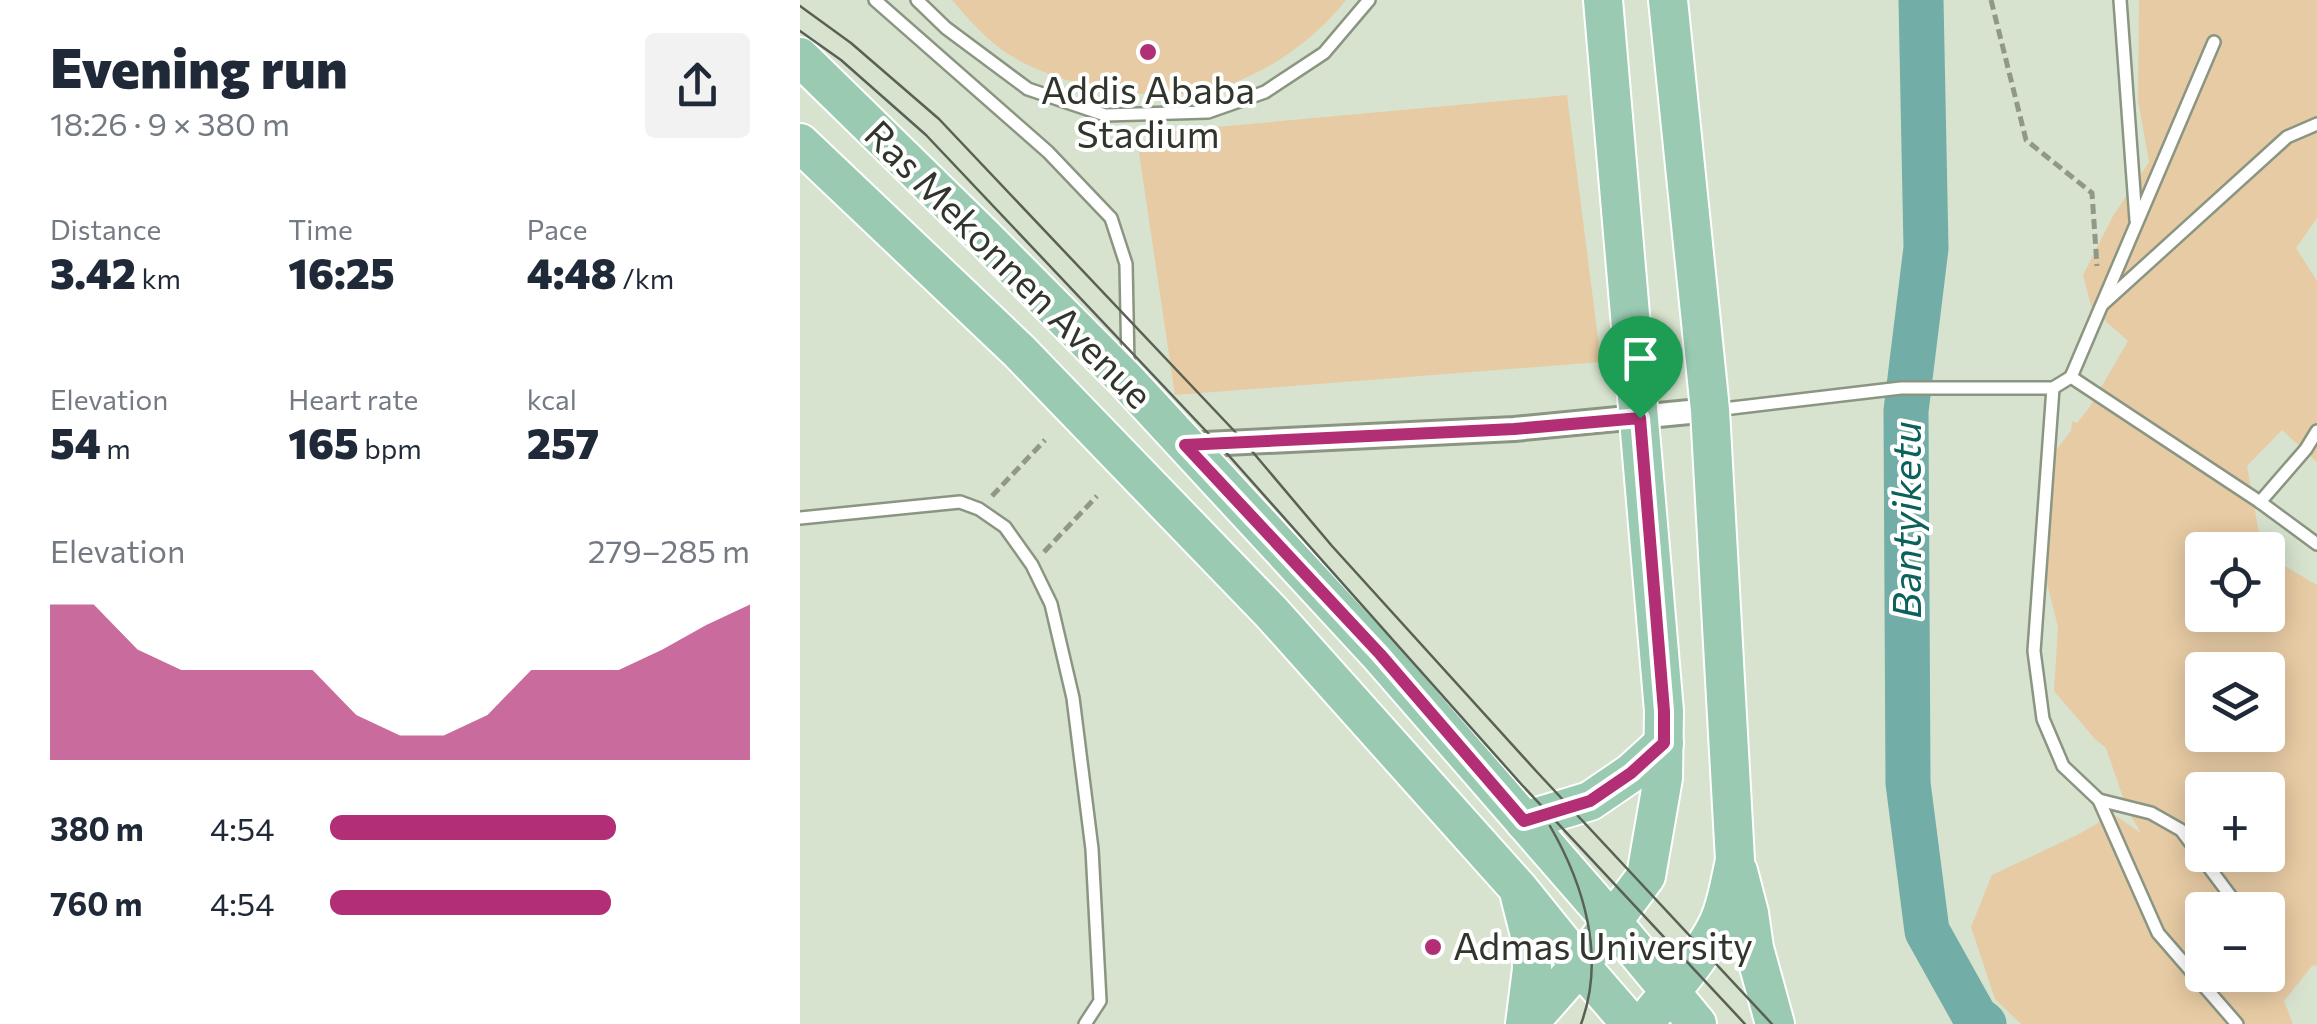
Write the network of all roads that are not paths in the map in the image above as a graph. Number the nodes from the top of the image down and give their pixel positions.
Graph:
1 (875, 0) edge
2 (917, 0) edge
3 (1369, 0) edge
4 (1603, 0) edge
5 (1668, 0) edge
6 (2120, 0) edge
7 (2214, 42) dead end
8 (800, 57) edge
9 (2317, 124) edge
10 (800, 143) edge
11 (2136, 222) junction
12 (2100, 307) junction
13 (2071, 377) junction
14 (1126, 380) junction
15 (2053, 388) junction
16 (1710, 410) junction
17 (1640, 418) junction
18 (2317, 431) edge
19 (1185, 445) junction
20 (2260, 502) junction
21 (800, 518) edge
22 (2317, 544) edge
23 (1664, 743) junction
24 (2099, 800) junction
25 (1524, 821) junction
26 (1735, 860) junction
27 (1518, 888) junction
28 (2228, 892) edge
29 (1613, 923) junction
30 (1580, 965) junction
31 (1670, 992) junction
32 (1086, 1024) edge
33 (1526, 1024) edge
34 (1631, 1024) edge
35 (1642, 1024) edge
36 (1697, 1024) edge
37 (1775, 1024) edge
38 (2237, 1024) edge

1 - 14 lane
2 - 3 lane
4 - 17 main road
5 - 16 main road
6 - 11 lane
7 - 11 lane
8 - 14 main road, Ras Mekonnen Avenue
9 - 12 lane
10 - 27 main road, Ras Mekonnen Avenue
11 - 12 lane
12 - 13 lane
13 - 15 lane
13 - 20 lane
14 - 19 main road, Ras Mekonnen Avenue
15 - 16 lane
15 - 24 lane
16 - 17 street
16 - 26 main road
17 - 19 street
17 - 23 main road
18 - 20 lane
19 - 25 main road, Ras Mekonnen Avenue
20 - 22 lane
21 - 32 lane
23 - 25 main road
23 - 29 main road
24 - 28 lane
24 - 38 lane
25 - 29 main road, Ras Mekonnen Avenue
26 - 31 main road
26 - 37 main road
27 - 30 main road, Ras Mekonnen Avenue
27 - 33 main road
29 - 30 main road
29 - 31 main road, Ras Mekonnen Avenue
30 - 33 main road
30 - 34 main road, Ras Mekonnen Avenue
31 - 35 main road
31 - 36 main road, Ras Mekonnen Avenue

